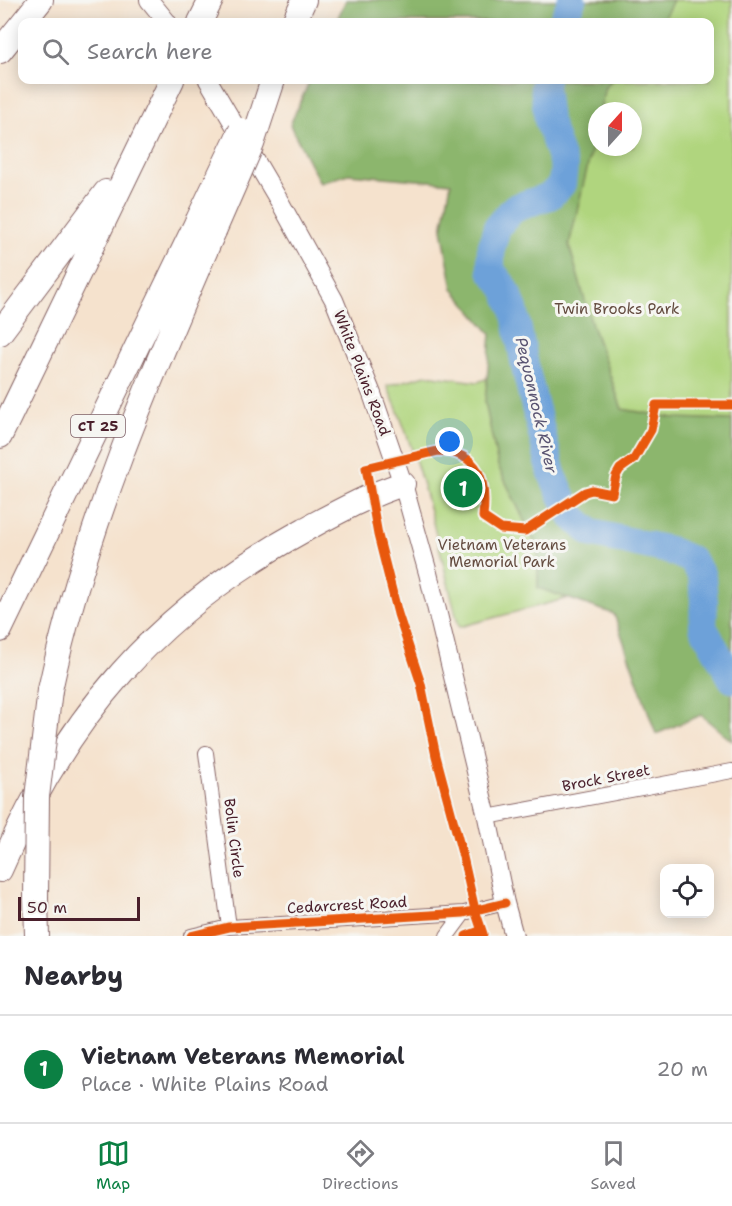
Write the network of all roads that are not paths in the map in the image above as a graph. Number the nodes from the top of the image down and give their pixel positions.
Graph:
1 (32, 0) edge
2 (41, 0) edge
3 (149, 0) edge
4 (210, 0) edge
5 (304, 0) edge
6 (21, 18) edge
7 (26, 18) edge
8 (164, 18) edge
9 (202, 18) edge
10 (296, 18) edge
11 (18, 22) edge
12 (18, 27) edge
13 (5, 43) edge
14 (170, 84) edge
15 (210, 84) edge
16 (264, 84) edge
17 (272, 84) edge
18 (140, 145) junction
19 (205, 226) junction
20 (0, 333) edge
21 (0, 436) edge
22 (403, 484) junction
23 (0, 630) edge
24 (206, 753) dead end
25 (732, 771) edge
26 (487, 817) junction
27 (0, 870) edge
28 (504, 903) junction
29 (464, 913) junction
30 (229, 927) junction
31 (37, 936) edge
32 (191, 936) edge
33 (447, 936) edge
34 (514, 936) edge

1 - 6 highway
2 - 7 highway
3 - 8 main road
4 - 9 highway
5 - 10 highway
11 - 13 highway
12 - 13 highway
14 - 18 highway
15 - 22 main road, White Plains Road
16 - 19 highway, CT 25, bridge
17 - 19 highway, bridge
18 - 20 highway
18 - 21 highway
19 - 23 highway, CT 25
19 - 31 highway, bridge
22 - 26 main road, White Plains Road
22 - 27 highway
24 - 30 street, Bolin Circle
25 - 26 street, Brock Street
26 - 28 main road, White Plains Road
28 - 29 street, Cedarcrest Road
28 - 34 main road, White Plains Road
29 - 30 street, Cedarcrest Road
29 - 33 street
30 - 32 street, Cedarcrest Road

